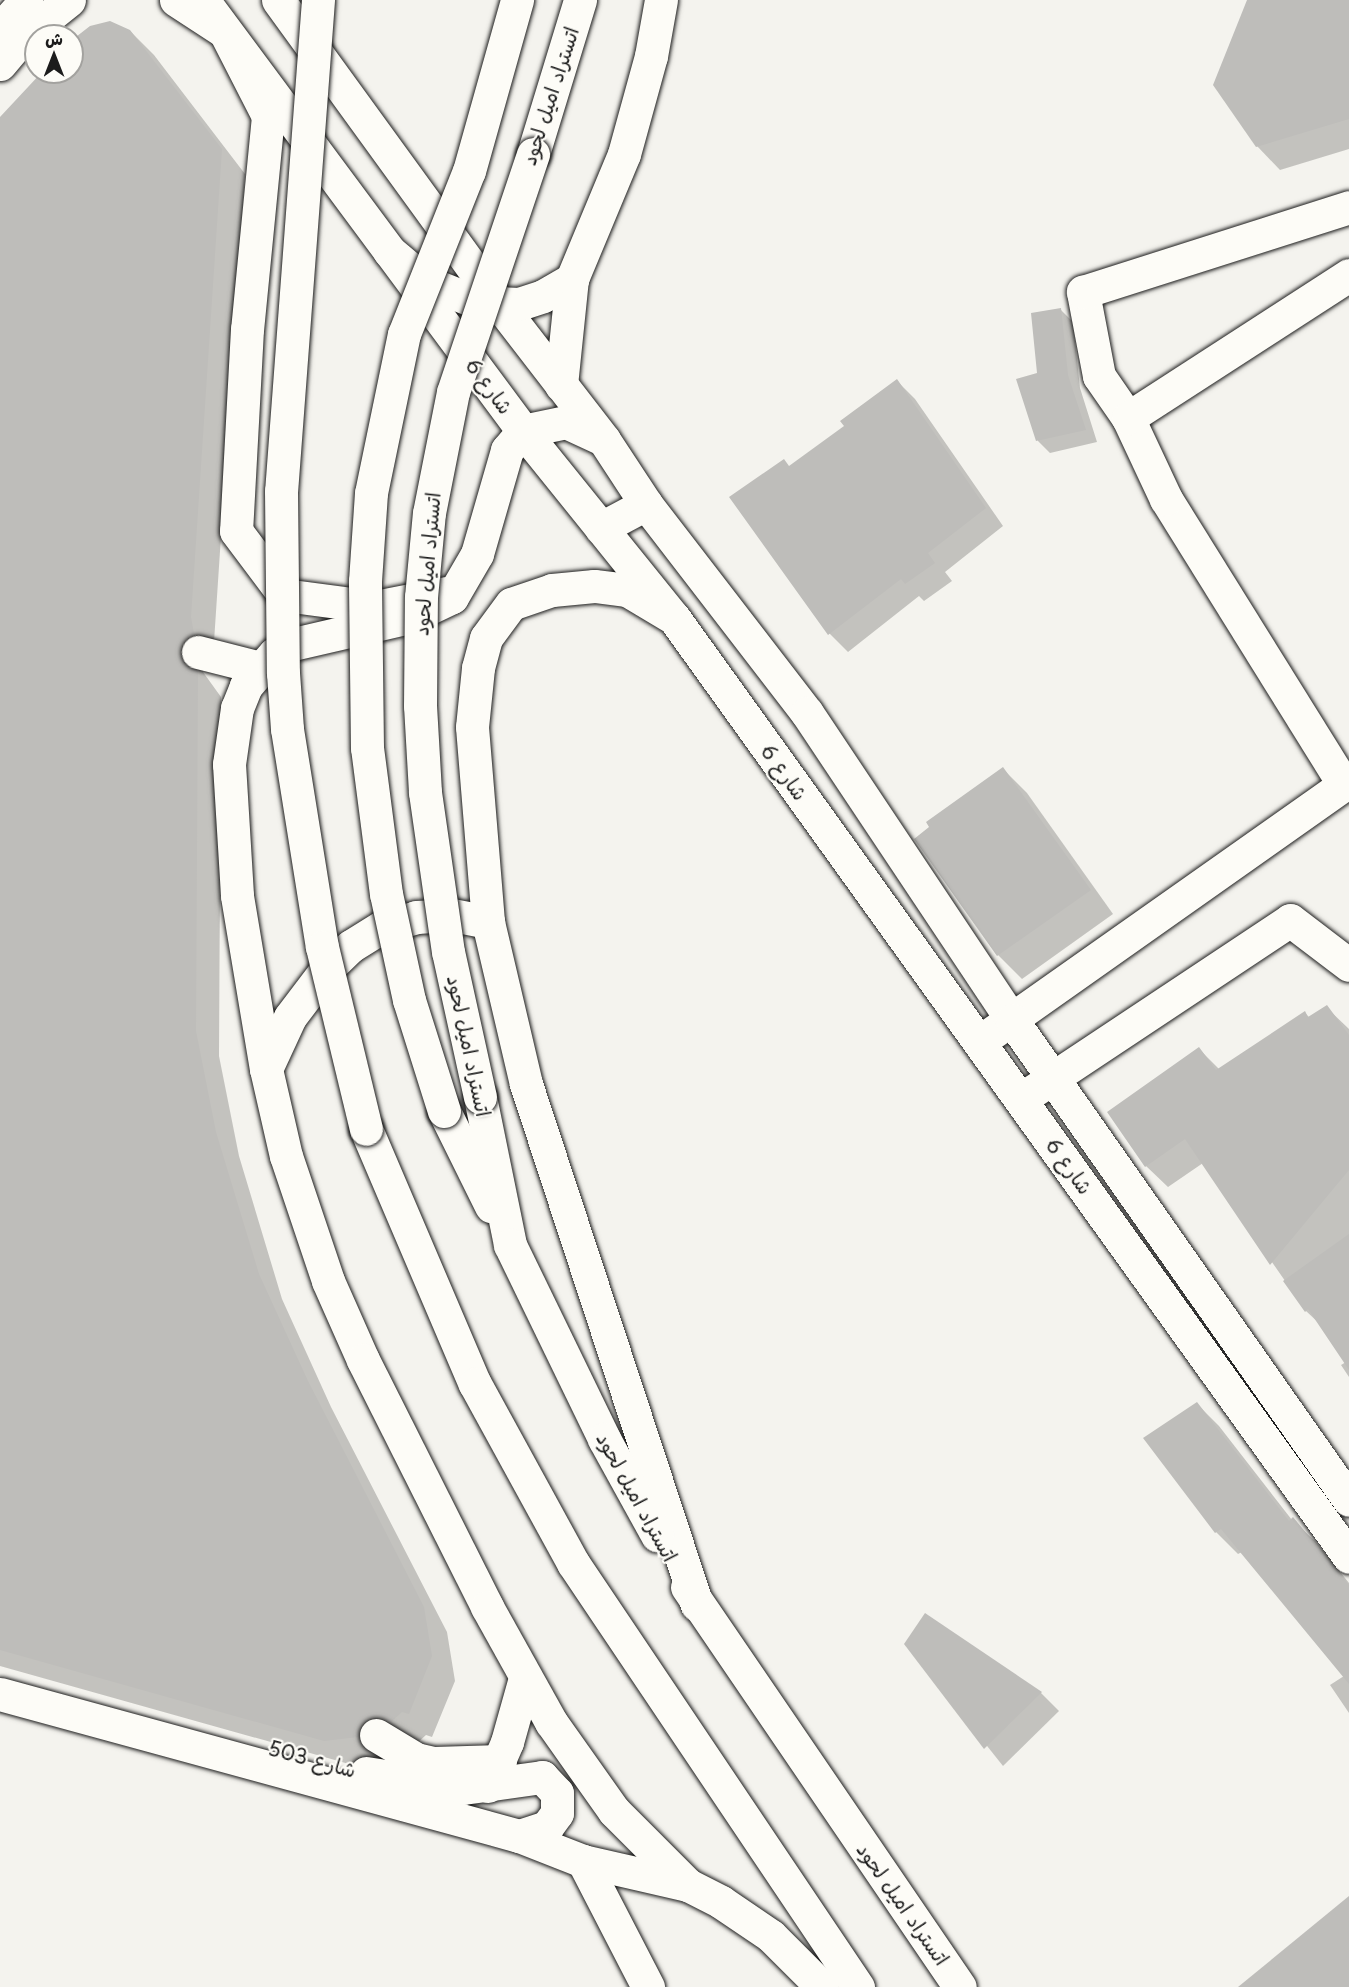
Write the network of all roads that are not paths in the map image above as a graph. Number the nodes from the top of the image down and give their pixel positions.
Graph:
1 (7, 0) edge
2 (26, 0) edge
3 (69, 0) edge
4 (176, 0) edge
5 (203, 0) edge
6 (278, 0) edge
7 (318, 0) edge
8 (517, 0) edge
9 (580, 0) edge
10 (661, 0) edge
11 (0, 3) edge
12 (0, 29) edge
13 (225, 32) junction
14 (0, 64) edge
15 (1349, 207) edge
16 (389, 250) junction
17 (1349, 275) edge
18 (572, 279) junction
19 (499, 304) junction
20 (561, 385) junction
21 (1128, 418) junction
22 (523, 431) junction
23 (604, 440) junction
24 (646, 504) junction
25 (601, 528) junction
26 (459, 590) junction
27 (674, 618) junction
28 (496, 620) junction
29 (198, 652) dead end
30 (261, 668) junction
31 (1346, 783) edge
32 (488, 922) junction
33 (1349, 965) edge
34 (1012, 1020) junction
35 (979, 1042) junction
36 (266, 1069) junction
37 (1053, 1077) junction
38 (1021, 1099) junction
39 (510, 1245) junction
40 (1349, 1500) edge
41 (1349, 1557) edge
42 (697, 1605) junction
43 (0, 1671) edge
44 (525, 1678) junction
45 (0, 1694) edge
46 (376, 1735) dead end
47 (494, 1773) junction
48 (519, 1836) junction
49 (583, 1861) junction
50 (688, 1885) junction
51 (648, 1987) edge
52 (822, 1987) edge
53 (858, 1987) edge
54 (960, 1987) edge

1 - 11 main road
2 - 12 main road
3 - 14 main road
4 - 13 main road
5 - 13 main road, شارع 6
6 - 19 main road, شارع 6
7 - 53 main road, bridge
8 - 39 main road, bridge
9 - 39 main road, اتستراد اميل لحود, bridge
10 - 18 main road
13 - 16 main road, شارع 6
13 - 26 main road
15 - 21 main road
16 - 19 main road
16 - 22 main road, شارع 6
17 - 21 main road
18 - 19 main road
18 - 20 main road
19 - 20 main road, شارع 6
20 - 23 main road, شارع 6
21 - 31 main road
22 - 23 main road
22 - 25 main road, شارع 6
22 - 26 main road
23 - 24 main road, شارع 6
24 - 25 main road
24 - 34 main road, شارع 6
25 - 27 main road, شارع 6
26 - 28 main road
26 - 30 main road
27 - 28 main road
27 - 35 main road, شارع 6
28 - 32 main road
29 - 30 main road
30 - 36 main road
31 - 34 main road
32 - 36 main road
32 - 42 main road
33 - 37 main road
34 - 35 main road
34 - 37 main road, شارع 6
35 - 38 main road, شارع 6
36 - 44 main road
37 - 38 main road
37 - 40 main road, شارع 6
38 - 41 main road, شارع 6
39 - 42 main road, اتستراد اميل لحود
42 - 54 main road, اتستراد اميل لحود
43 - 47 main road, شارع 503
44 - 47 main road
44 - 50 main road
45 - 48 main road, شارع 503
46 - 47 main road
47 - 48 main road, شارع 503
48 - 49 main road, شارع 503
49 - 50 main road, شارع 503
49 - 51 main road
50 - 52 main road

